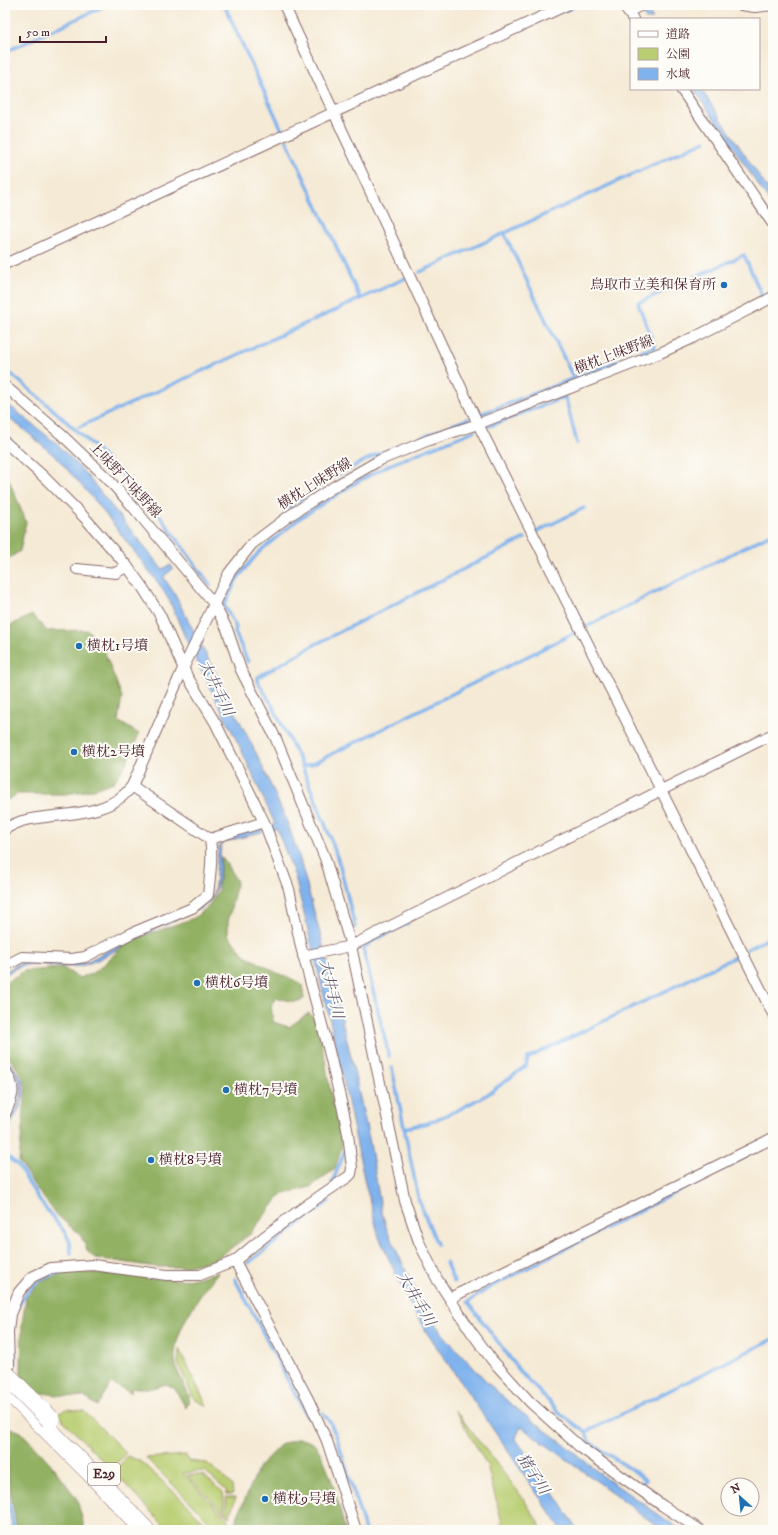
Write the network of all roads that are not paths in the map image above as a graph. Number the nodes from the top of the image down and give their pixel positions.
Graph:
1 (284, 5) edge
2 (567, 5) edge
3 (642, 5) edge
4 (742, 5) edge
5 (773, 5) edge
6 (628, 12) edge
7 (682, 90) edge
8 (334, 113) junction
9 (773, 224) edge
10 (5, 264) edge
11 (773, 297) edge
12 (5, 386) edge
13 (478, 424) junction
14 (5, 442) edge
15 (126, 566) junction
16 (78, 569) dead end
17 (214, 604) junction
18 (184, 668) junction
19 (773, 734) edge
20 (132, 786) junction
21 (661, 790) junction
22 (264, 822) junction
23 (5, 829) edge
24 (210, 839) junction
25 (351, 946) junction
26 (303, 956) junction
27 (5, 966) edge
28 (773, 1014) edge
29 (5, 1070) edge
30 (5, 1114) edge
31 (773, 1138) edge
32 (235, 1261) junction
33 (450, 1298) junction
34 (5, 1374) edge
35 (5, 1383) edge
36 (5, 1387) edge
37 (46, 1422) junction
38 (145, 1530) edge
39 (158, 1530) edge
40 (356, 1530) edge
41 (700, 1530) edge

1 - 8 street
2 - 8 street
3 - 6 street
4 - 5 street
7 - 9 street
8 - 10 street
8 - 13 street
11 - 13 street, 横枕上味野線
12 - 17 street, 上味野下味野線
13 - 17 street, 横枕上味野線
13 - 21 street
14 - 15 street
15 - 16 street
15 - 18 street
17 - 18 street, 横枕上味野線
17 - 25 street, 上味野下味野線
18 - 20 street, 横枕上味野線
18 - 22 street
19 - 21 street
20 - 23 street, 横枕上味野線
20 - 24 street
21 - 25 street
21 - 28 street
22 - 24 street
22 - 26 street
24 - 27 street
25 - 26 street
25 - 33 street, 上味野下味野線
26 - 32 street
29 - 30 street
31 - 33 street
32 - 35 street
32 - 40 street
33 - 41 street, 上味野下味野線
34 - 37 highway, E29, bridge
36 - 37 highway, E29
37 - 38 highway, E29
37 - 39 highway, E29

